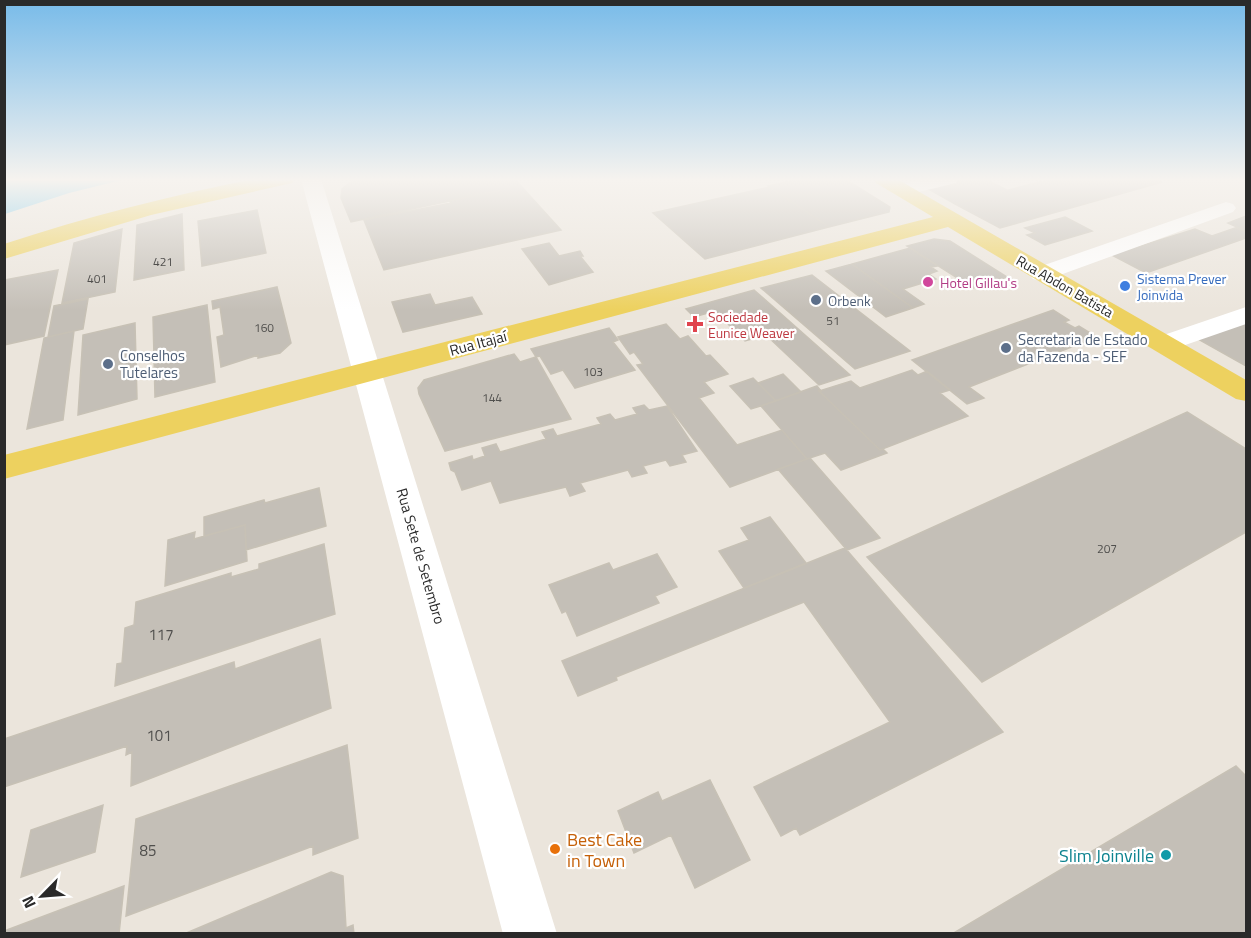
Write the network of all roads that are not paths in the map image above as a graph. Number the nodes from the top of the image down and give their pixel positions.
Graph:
1 (45, 223) edge
2 (93, 223) edge
3 (324, 223) edge
4 (938, 223) edge
5 (958, 223) edge
6 (1185, 223) edge
7 (4, 236) edge
8 (4, 252) edge
9 (1041, 274) junction
10 (1246, 315) edge
11 (1165, 344) junction
12 (367, 372) junction
13 (1246, 392) edge
14 (4, 467) edge
15 (530, 933) edge

1 - 7 main road
2 - 8 main road
3 - 12 street, Rua Sete de Setembro
4 - 12 main road, Rua Itajaí
5 - 9 main road, Rua Abdon Batista
6 - 9 street
9 - 11 main road, Rua Abdon Batista
10 - 11 street
11 - 13 main road, Rua Abdon Batista
12 - 14 main road, Rua Itajaí
12 - 15 street, Rua Sete de Setembro

